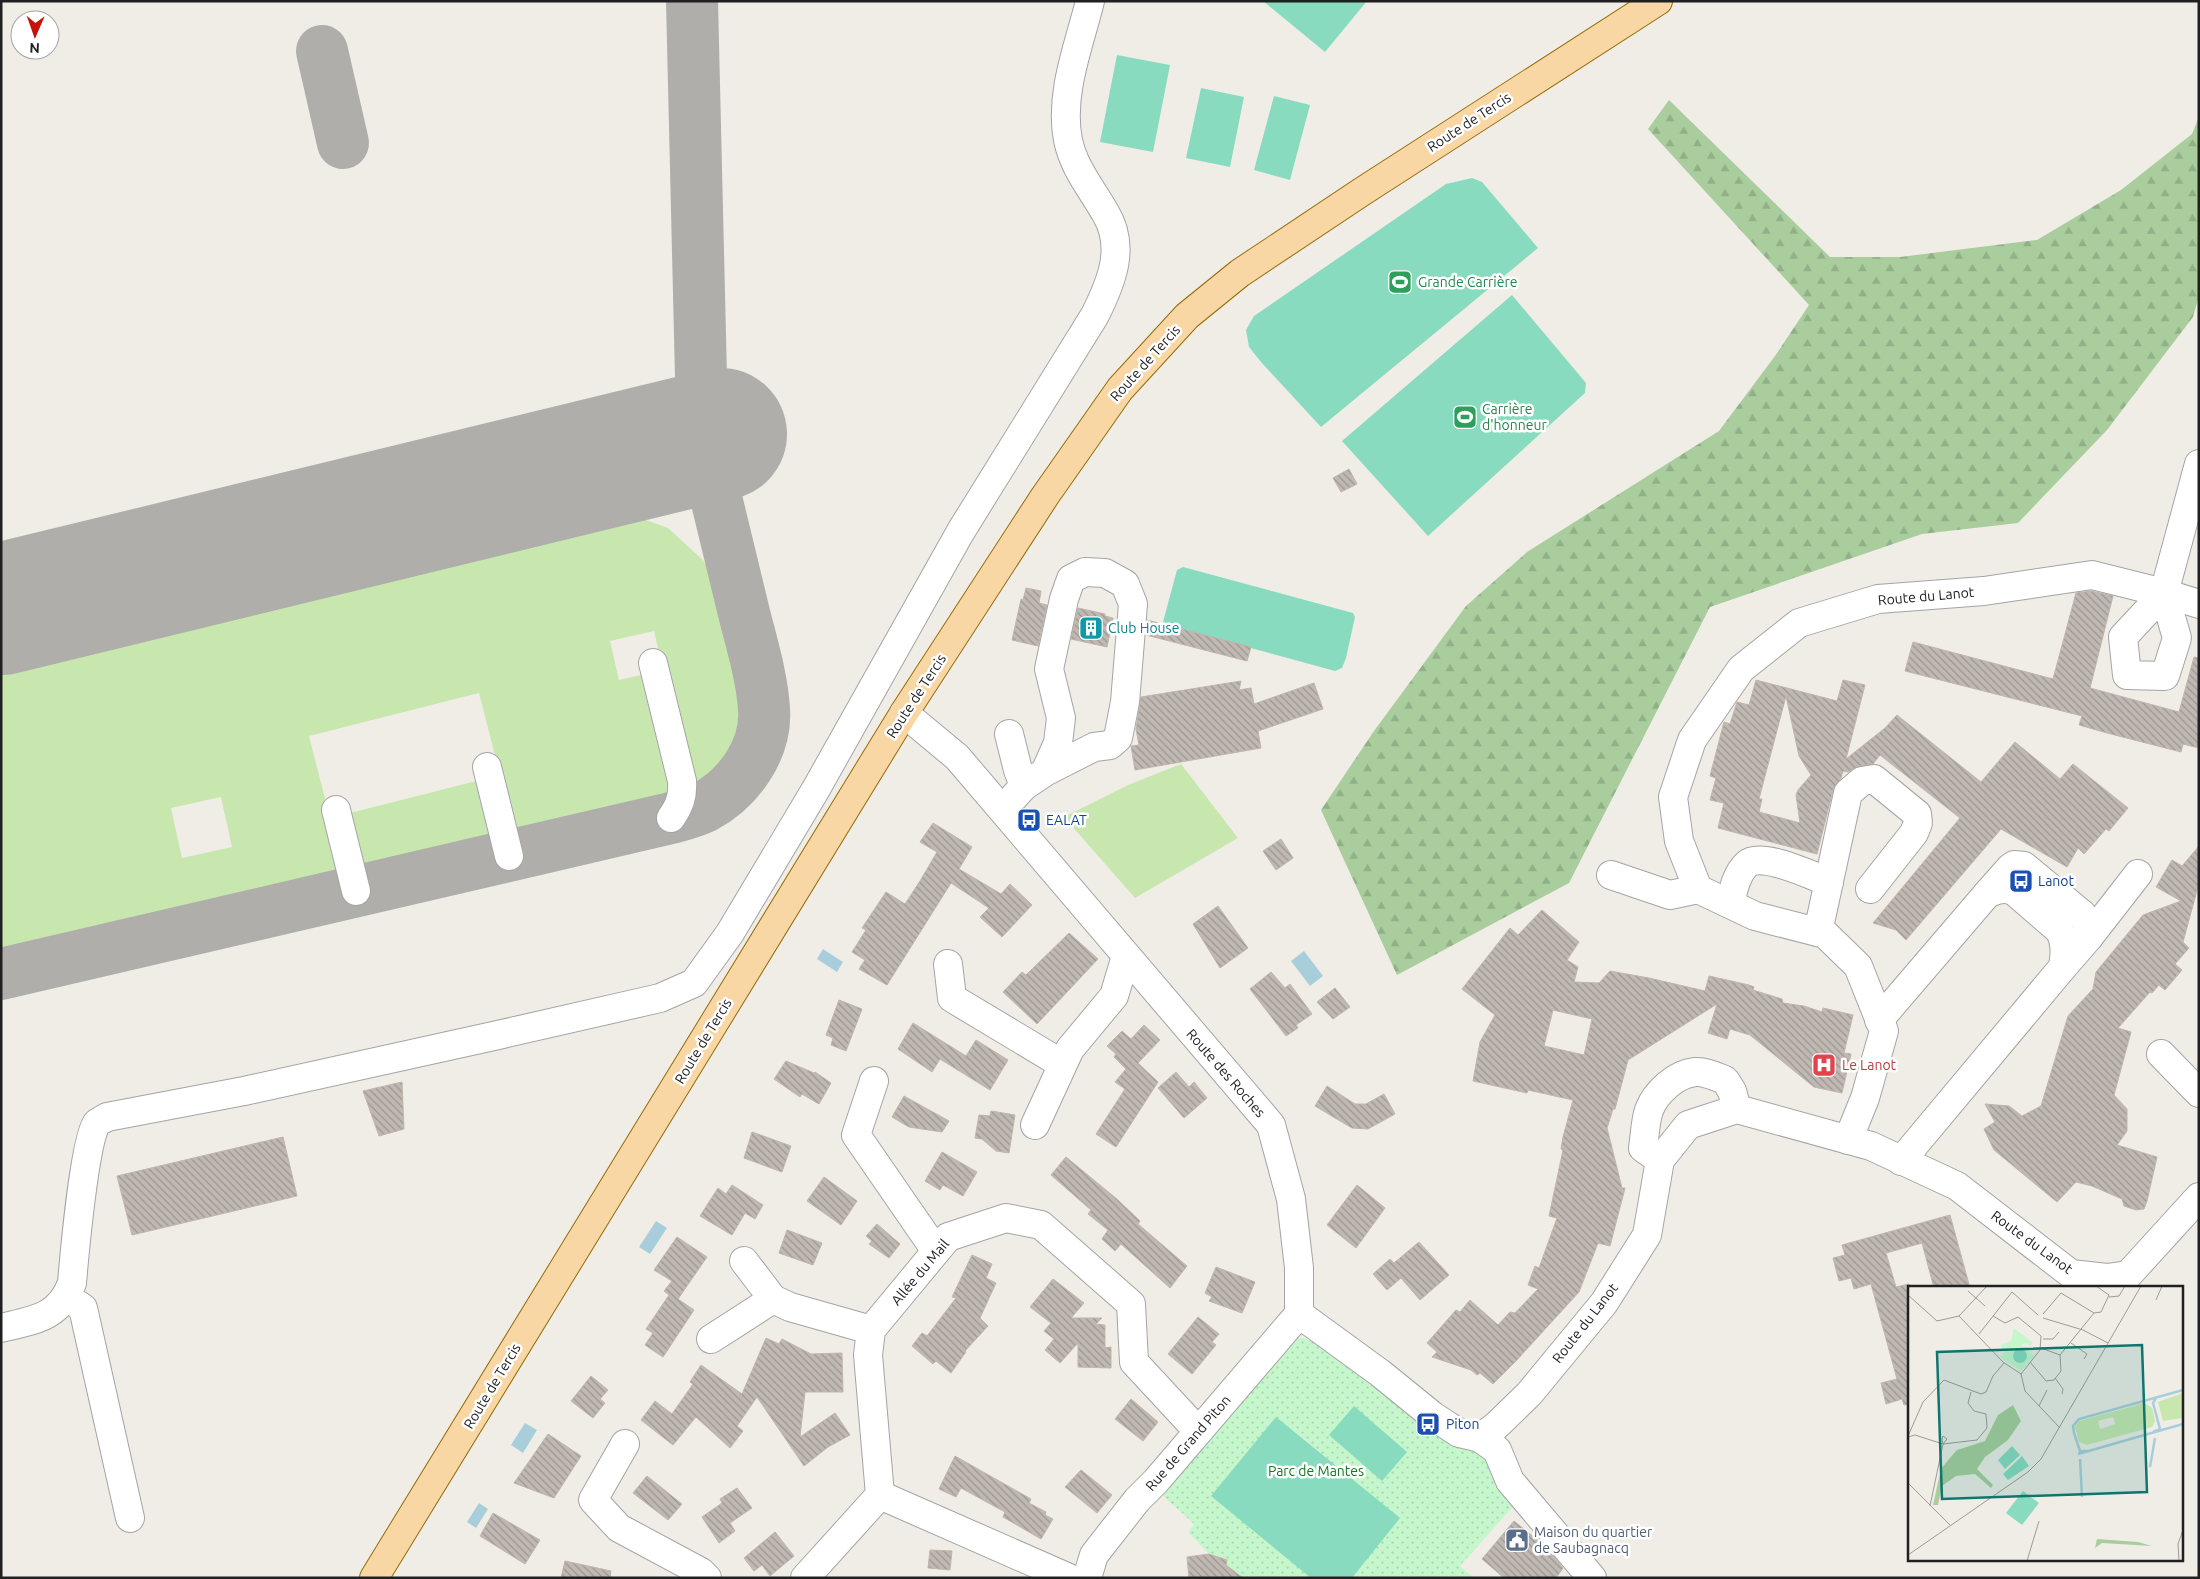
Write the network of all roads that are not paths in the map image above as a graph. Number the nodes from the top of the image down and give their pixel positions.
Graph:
1 (1090, 1) edge
2 (1658, 1) edge
3 (2199, 464) edge
4 (2164, 593) junction
5 (2199, 604) edge
6 (653, 663) dead end
7 (904, 713) junction
8 (1009, 734) dead end
9 (487, 767) dead end
10 (1034, 779) junction
11 (336, 810) dead end
12 (1001, 810) junction
13 (671, 818) dead end
14 (509, 856) dead end
15 (2138, 874) dead end
16 (1612, 875) dead end
17 (1829, 882) junction
18 (1870, 888) dead end
19 (1698, 889) junction
20 (356, 891) dead end
21 (1988, 894) junction
22 (1730, 904) junction
23 (1818, 932) junction
24 (2088, 937) junction
25 (1126, 956) junction
26 (948, 964) dead end
27 (2064, 967) junction
28 (1879, 1020) junction
29 (2161, 1054) dead end
30 (1062, 1064) junction
31 (874, 1081) dead end
32 (2199, 1092) edge
33 (1737, 1109) junction
34 (1035, 1125) dead end
35 (1848, 1140) junction
36 (1660, 1160) junction
37 (1902, 1161) junction
38 (2199, 1197) edge
39 (936, 1251) junction
40 (744, 1261) dead end
41 (66, 1297) junction
42 (773, 1299) junction
43 (1298, 1314) junction
44 (1, 1328) edge
45 (871, 1330) junction
46 (711, 1339) dead end
47 (1198, 1431) junction
48 (1480, 1438) junction
49 (625, 1444) dead end
50 (880, 1495) junction
51 (130, 1518) dead end
52 (1591, 1577) edge
53 (374, 1578) edge
54 (706, 1578) edge
55 (805, 1578) edge
56 (1069, 1578) edge
57 (1087, 1578) edge

1 - 41 street
2 - 7 main road, Route de Tercis
3 - 4 street
4 - 5 street, Route du Lanot
4 - 19 street, Route du Lanot
6 - 13 street
7 - 12 street, Route des Roches
7 - 53 main road, Route de Tercis
8 - 10 street
9 - 14 street
10 - 10 street
10 - 12 street
11 - 20 street
12 - 25 street, Route des Roches
15 - 24 street
16 - 19 street
17 - 18 street
17 - 22 street
17 - 23 street
19 - 22 street
21 - 24 street
21 - 27 street
21 - 28 street
22 - 23 street
23 - 28 street
24 - 27 street
25 - 30 street
25 - 43 street, Route des Roches
26 - 30 street
27 - 37 street
28 - 35 street
29 - 32 street
30 - 34 street
31 - 39 street
33 - 35 street, Route du Lanot
33 - 36 street, Route du Lanot
33 - 36 street
35 - 37 street, Route du Lanot
36 - 48 street, Route du Lanot
37 - 38 street, Route du Lanot
39 - 45 street, Allée du Mail
39 - 47 street, Allée du Mail
40 - 42 street
41 - 44 street
41 - 51 street
42 - 45 street
42 - 46 street
43 - 47 street, Rue de Grand Piton
43 - 48 street
45 - 50 street
47 - 57 street, Rue de Grand Piton
48 - 52 street
49 - 54 street
50 - 55 street
50 - 56 street

